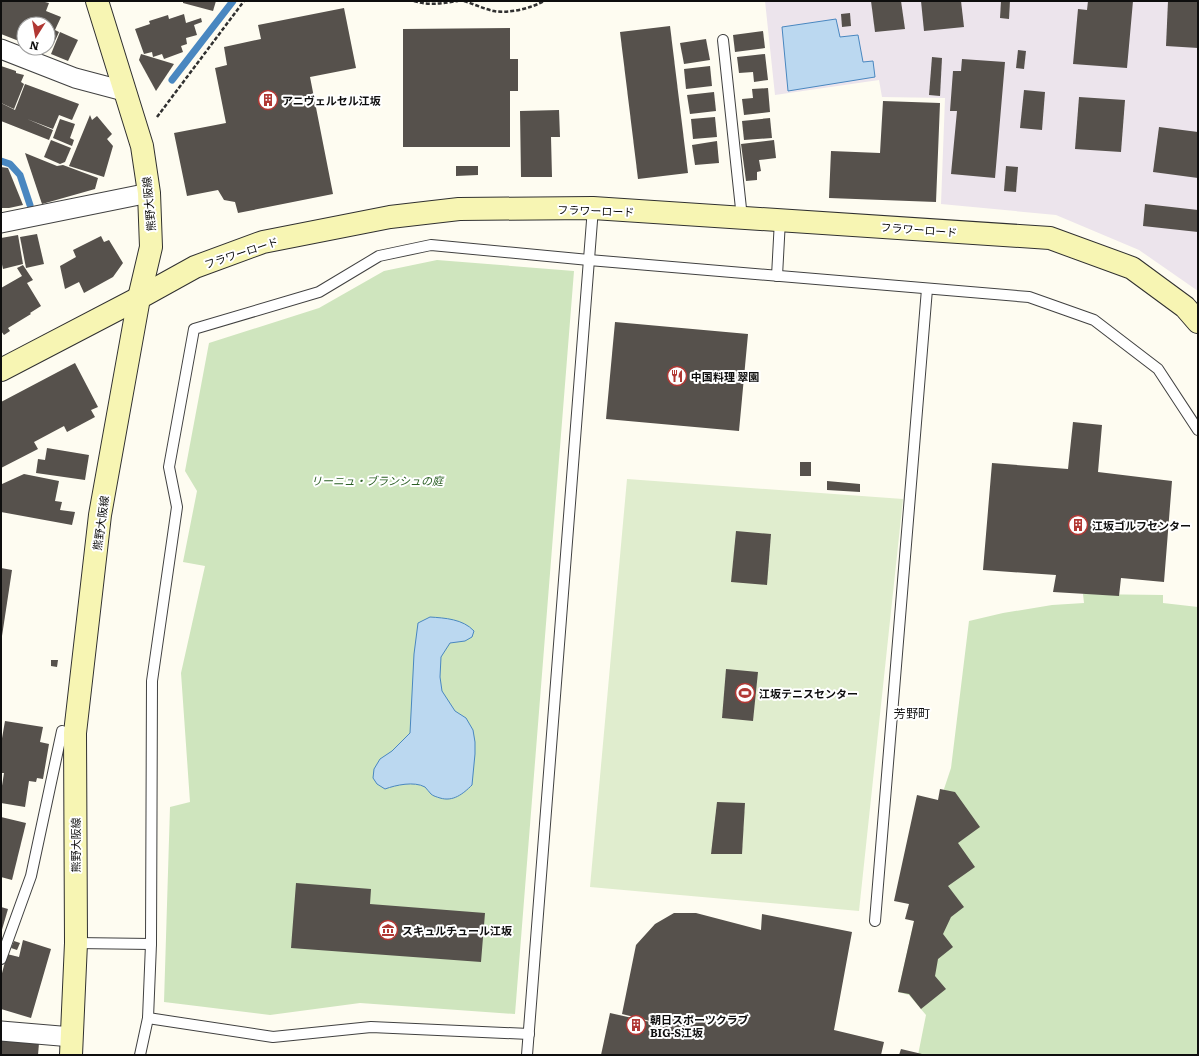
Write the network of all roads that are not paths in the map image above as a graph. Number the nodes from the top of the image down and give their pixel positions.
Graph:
1 (97, 1) edge
2 (723, 40) dead end
3 (1, 49) edge
4 (124, 91) junction
5 (148, 192) junction
6 (593, 208) junction
7 (742, 218) junction
8 (780, 220) junction
9 (1, 223) edge
10 (589, 260) junction
11 (777, 276) junction
12 (927, 289) junction
13 (139, 298) junction
14 (1198, 322) edge
15 (1, 370) edge
16 (1198, 430) edge
17 (62, 732) dead end
18 (875, 921) dead end
19 (76, 943) junction
20 (151, 944) junction
21 (3, 946) edge
22 (1, 959) edge
23 (148, 1018) junction
24 (1, 1031) edge
25 (529, 1034) junction
26 (72, 1046) edge
27 (140, 1055) edge
28 (528, 1055) edge

1 - 4 street, 熊野大阪線
2 - 7 lane
3 - 4 street
4 - 5 street, 熊野大阪線
5 - 9 street
5 - 13 street, 熊野大阪線
6 - 7 street, フラワーロード
6 - 10 lane
6 - 13 street, フラワーロード
7 - 8 street, フラワーロード
8 - 11 lane
8 - 14 street, フラワーロード
10 - 11 lane
10 - 20 lane
10 - 25 lane
11 - 12 lane
12 - 16 lane
12 - 18 lane
13 - 15 street, フラワーロード
13 - 19 street, 熊野大阪線
17 - 21 lane
19 - 20 lane
19 - 26 street, 熊野大阪線
20 - 23 lane
21 - 22 lane
23 - 25 lane
23 - 27 lane
24 - 26 street
25 - 28 lane

